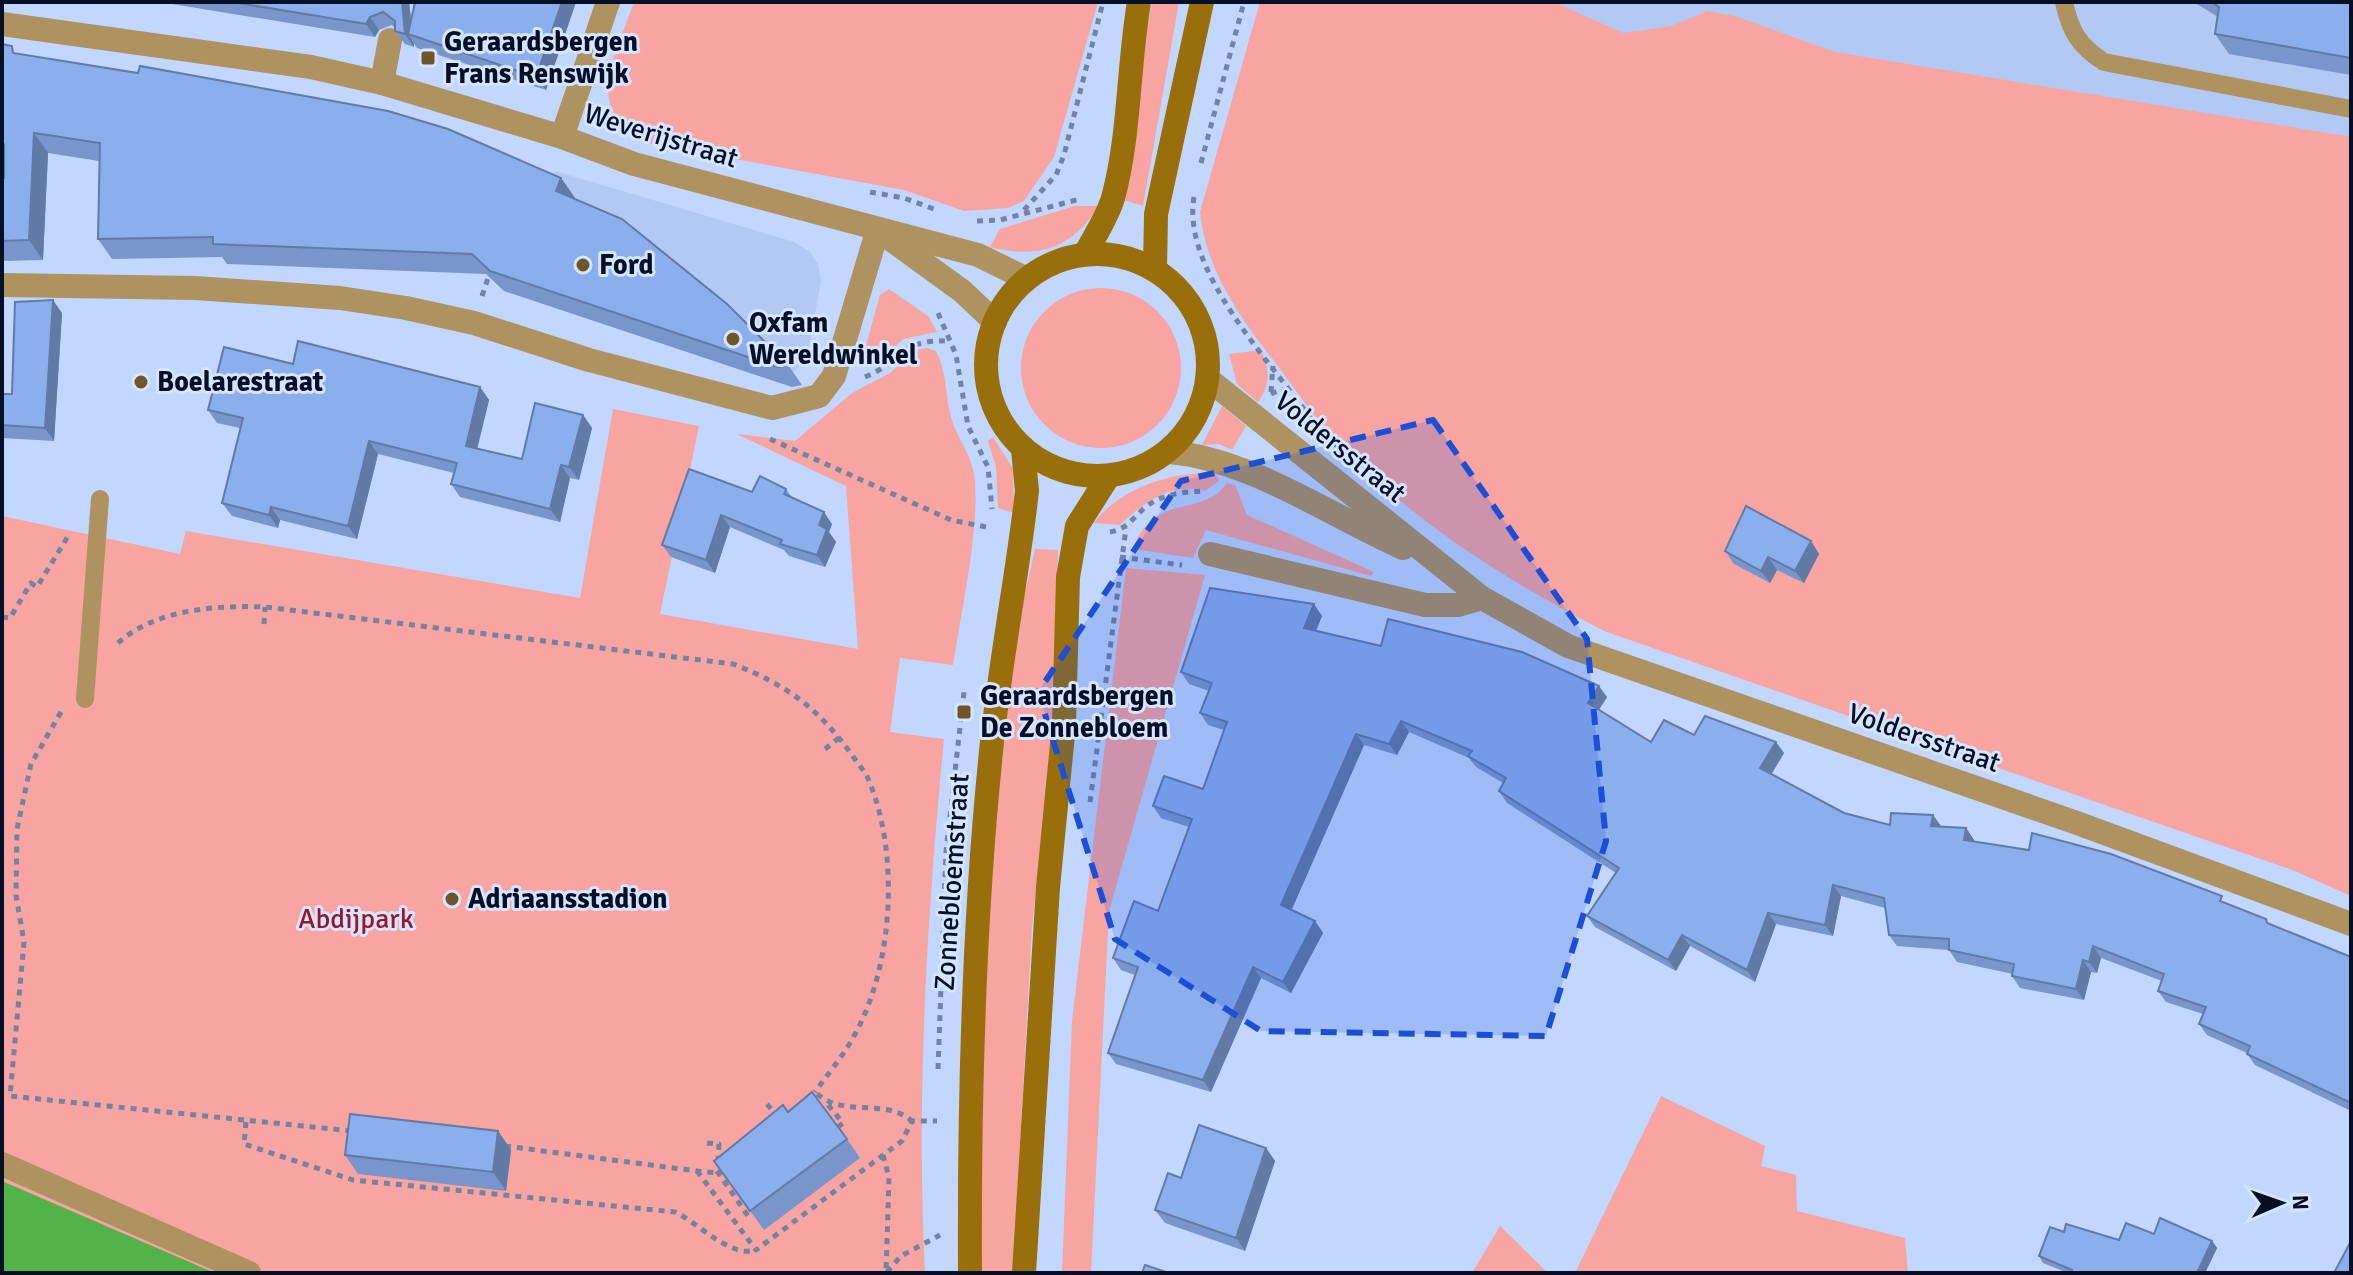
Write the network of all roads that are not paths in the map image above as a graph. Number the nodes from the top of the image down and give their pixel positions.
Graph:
1 (608, 2) edge
2 (1139, 2) edge
3 (1202, 2) edge
4 (2064, 2) edge
5 (15, 17) edge
6 (390, 40) dead end
7 (382, 83) junction
8 (2351, 109) edge
9 (562, 137) junction
10 (878, 229) junction
11 (1085, 254) junction
12 (1155, 269) junction
13 (1027, 279) junction
14 (2, 285) edge
15 (995, 322) junction
16 (1208, 379) junction
17 (1023, 449) junction
18 (1168, 452) junction
19 (1108, 477) junction
20 (100, 499) dead end
21 (1210, 554) road end
22 (1435, 562) junction
23 (1482, 598) junction
24 (85, 699) dead end
25 (2351, 924) edge
26 (2, 1164) edge
27 (249, 1273) edge
28 (970, 1273) edge
29 (1024, 1273) edge

1 - 9 street
2 - 11 main road
3 - 12 main road
4 - 8 lane
5 - 7 street, Weverijstraat
6 - 7 street
7 - 9 street, Weverijstraat
9 - 10 street, Weverijstraat
10 - 13 street, Weverijstraat
10 - 14 street
10 - 15 street, Weverijstraat
11 - 12 main road, Zonnebloemstraat
11 - 13 main road, Zonnebloemstraat
12 - 16 main road, Zonnebloemstraat
13 - 15 main road, Zonnebloemstraat
15 - 17 main road, Zonnebloemstraat
16 - 18 main road, Zonnebloemstraat
16 - 22 street, Voldersstraat
17 - 19 main road, Zonnebloemstraat
17 - 28 main road, Zonnebloemstraat
18 - 19 main road, Zonnebloemstraat
18 - 22 street, Voldersstraat
19 - 29 main road
20 - 24 lane
21 - 23 street
22 - 23 street, Voldersstraat
23 - 25 street, Voldersstraat
26 - 27 street

